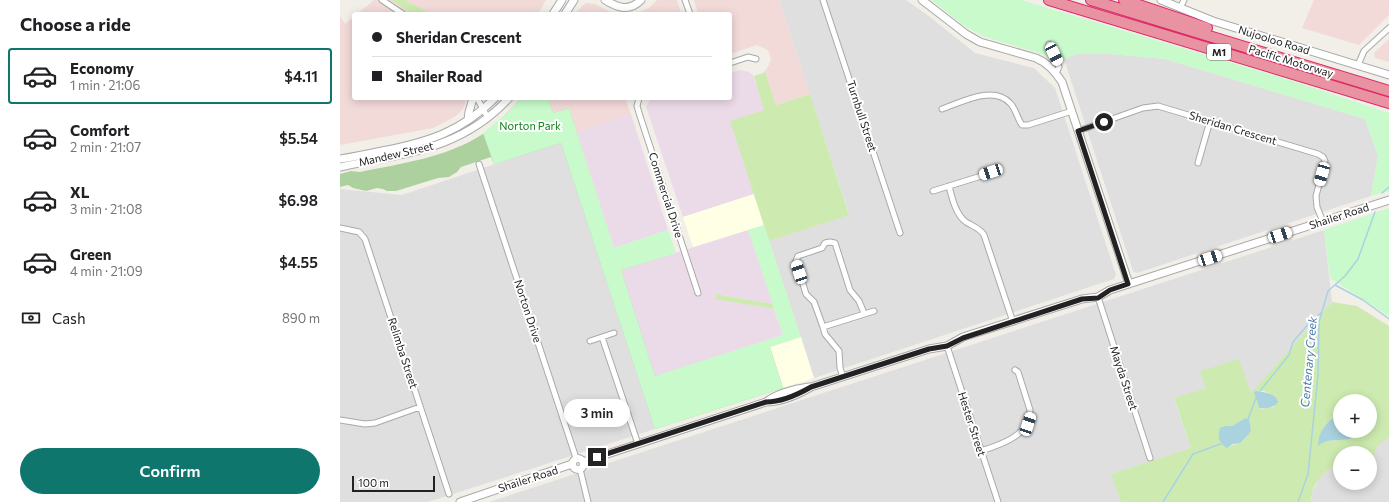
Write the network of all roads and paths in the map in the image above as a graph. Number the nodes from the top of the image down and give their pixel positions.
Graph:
1 (382, 0) edge
2 (562, 0) edge
3 (574, 0) edge
4 (605, 0) edge
5 (641, 0) edge
6 (685, 0) edge
7 (824, 0) edge
8 (922, 0) edge
9 (1049, 0) edge
10 (1090, 0) edge
11 (1124, 0) edge
12 (1161, 0) edge
13 (1184, 0) edge
14 (1180, 8) junction
15 (400, 12) edge
16 (554, 12) edge
17 (566, 12) edge
18 (689, 12) edge
19 (1389, 28) edge
20 (1221, 39) junction
21 (1049, 44) dead end
22 (756, 59) dead end
23 (732, 62) edge
24 (1358, 65) junction
25 (1056, 73) junction
26 (1389, 75) edge
27 (1389, 91) edge
28 (473, 100) edge
29 (478, 100) edge
30 (493, 100) edge
31 (507, 100) edge
32 (638, 100) edge
33 (1389, 103) edge
34 (942, 108) dead end
35 (483, 109) junction
36 (1072, 111) junction
37 (488, 118) junction
38 (468, 120) junction
39 (1210, 121) junction
40 (1078, 131) junction
41 (340, 159) edge
42 (1198, 163) dead end
43 (479, 164) dead end
44 (340, 167) edge
45 (991, 172) dead end
46 (948, 186) junction
47 (933, 191) dead end
48 (1389, 200) edge
49 (1322, 222) junction
50 (340, 228) edge
51 (900, 233) dead end
52 (1128, 284) junction
53 (698, 292) dead end
54 (1098, 298) junction
55 (874, 311) dead end
56 (864, 313) junction
57 (1013, 322) junction
58 (823, 327) junction
59 (614, 333) dead end
60 (602, 337) junction
61 (590, 341) dead end
62 (947, 346) junction
63 (1015, 370) dead end
64 (843, 377) junction
65 (420, 407) junction
66 (340, 420) edge
67 (638, 444) junction
68 (981, 451) junction
69 (1150, 458) dead end
70 (577, 461) junction
71 (580, 469) joint
72 (449, 494) dead end
73 (460, 502) edge
74 (588, 502) edge
75 (998, 502) edge

1 - 15 street
2 - 16 street
3 - 17 street
4 - 5 street
6 - 18 street
7 - 51 street, Turnbull Street
8 - 25 street
9 - 33 highway, Pacific Motorway / M1
10 - 20 highway, Pacific Motorway / M1
11 - 20 highway
12 - 14 street, Nujooloo Road
13 - 14 street
14 - 24 street, Nujooloo Road
19 - 24 street
20 - 27 highway, Pacific Motorway / M1
21 - 25 street
22 - 23 street
24 - 26 street, Nujooloo Road
25 - 36 street
28 - 38 street
29 - 35 street
30 - 35 street, Mandew Street
31 - 37 street, Mandew Street
32 - 53 street, Commercial Drive
34 - 36 street
35 - 37 street
35 - 38 street, Mandew Street
36 - 40 street
37 - 44 street, Mandew Street
38 - 41 street, Mandew Street
39 - 40 street, Sheridan Crescent
39 - 42 street
39 - 49 street, Sheridan Crescent
40 - 52 street
43 - 70 street, Norton Drive
45 - 46 street
46 - 47 street
46 - 57 street
48 - 49 street, Shailer Road
49 - 52 street, Shailer Road
50 - 65 street, Relimba Street
52 - 54 street, Shailer Road
54 - 57 street, Shailer Road
54 - 69 street, Mayda Street
55 - 56 street
56 - 58 street
56 - 58 street
57 - 62 street, Shailer Road
58 - 64 street
59 - 60 street
60 - 61 street
60 - 67 street
62 - 64 street, Shailer Road
62 - 68 street, Hester Street
63 - 68 street
64 - 67 street, Shailer Road
65 - 66 street
65 - 72 street, Relimba Street
67 - 70 street, Shailer Road
68 - 75 street, Hester Street
70 - 71 street
70 - 73 street, Shailer Road
71 - 74 street

